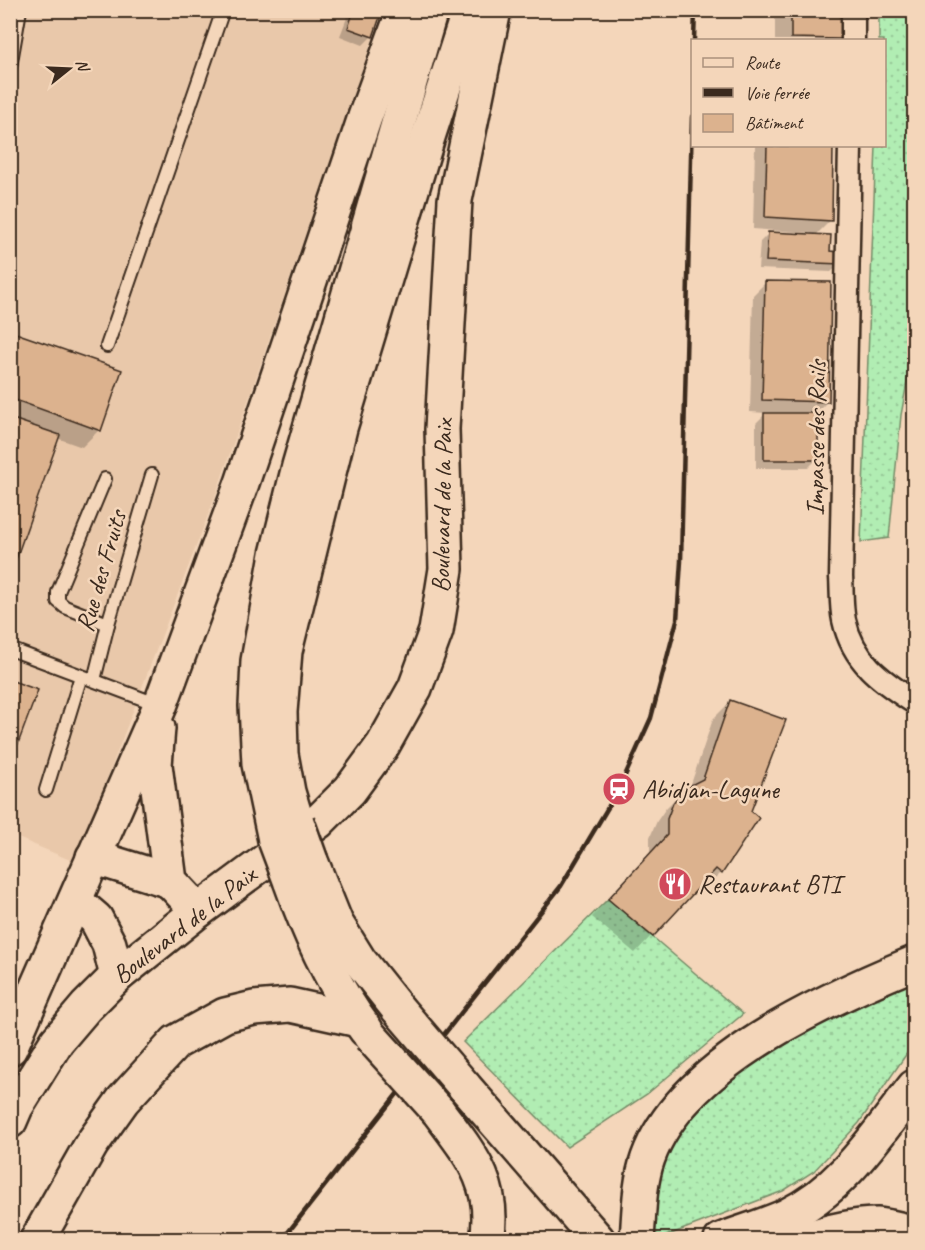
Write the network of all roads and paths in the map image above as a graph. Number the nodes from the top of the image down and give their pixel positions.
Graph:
1 (20, 10) edge
2 (223, 10) edge
3 (404, 10) edge
4 (431, 10) edge
5 (469, 10) edge
6 (494, 10) edge
7 (853, 10) edge
8 (853, 39) edge
9 (10, 68) edge
10 (850, 147) edge
11 (107, 346) dead end
12 (152, 475) dead end
13 (105, 479) dead end
14 (108, 624) junction
15 (10, 649) edge
16 (81, 676) junction
17 (94, 680) junction
18 (915, 702) edge
19 (160, 706) junction
20 (46, 790) dead end
21 (286, 831) junction
22 (93, 857) junction
23 (300, 870) junction
24 (170, 881) junction
25 (75, 901) junction
26 (198, 911) junction
27 (915, 953) edge
28 (915, 963) edge
29 (117, 976) junction
30 (871, 981) junction
31 (364, 1028) junction
32 (10, 1048) edge
33 (915, 1087) edge
34 (10, 1121) edge
35 (915, 1232) edge
36 (37, 1239) edge
37 (487, 1239) edge
38 (597, 1239) edge
39 (637, 1239) edge
40 (721, 1239) edge
41 (802, 1239) edge

1 - 9 lane
2 - 11 lane
3 - 19 main road
4 - 21 main road
5 - 21 main road
6 - 26 main road, Boulevard de la Paix
7 - 8 street
10 - 18 street, Impasse des Rails
12 - 14 lane, Rue des Fruits
13 - 14 lane
14 - 17 lane, Rue des Fruits
15 - 16 lane
16 - 17 lane
16 - 20 lane
17 - 19 lane
19 - 22 main road
19 - 24 main road
21 - 23 main road, bridge
22 - 24 main road
22 - 25 main road
23 - 31 main road
23 - 38 main road, bridge
24 - 26 main road
25 - 29 main road
25 - 32 main road
26 - 29 main road, Boulevard de la Paix
27 - 30 street
28 - 30 main road
29 - 34 main road, Boulevard de la Paix
30 - 39 main road
31 - 36 main road
31 - 37 main road, bridge
33 - 40 main road
35 - 41 main road

